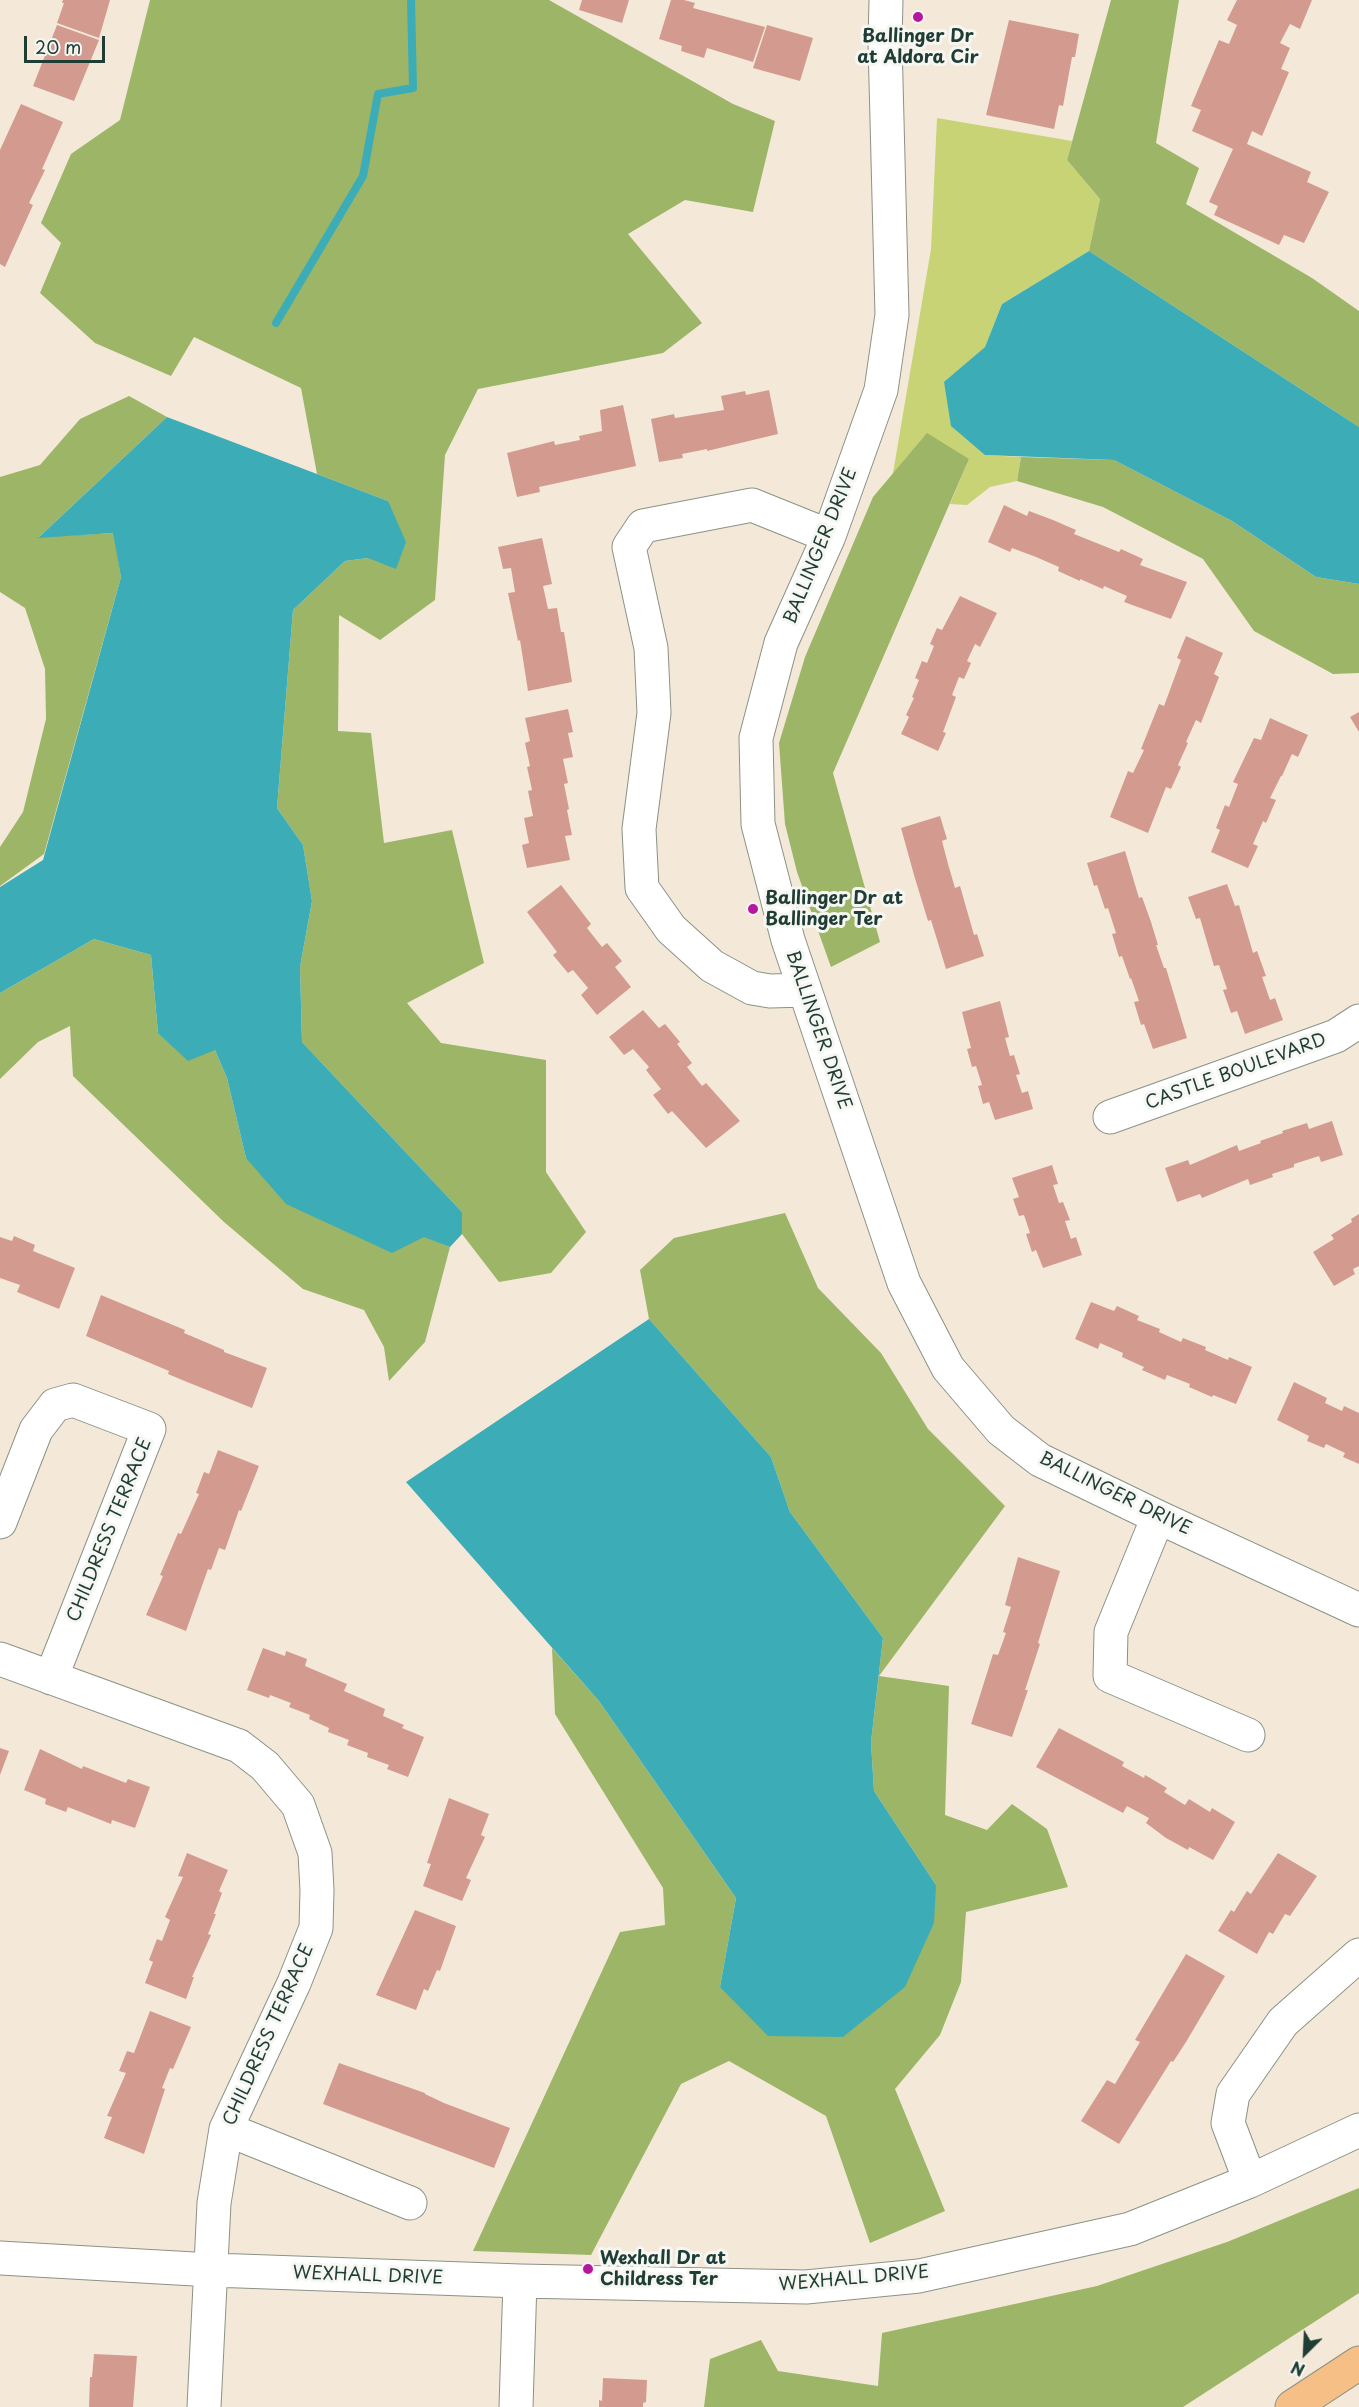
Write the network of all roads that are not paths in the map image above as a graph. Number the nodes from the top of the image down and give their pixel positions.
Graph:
1 (886, 0) edge
2 (830, 536) junction
3 (804, 990) junction
4 (1359, 1021) edge
5 (1110, 1118) dead end
6 (1158, 1517) junction
7 (0, 1522) edge
8 (1359, 1610) edge
9 (0, 1659) edge
10 (51, 1678) junction
11 (1248, 1735) dead end
12 (1359, 1954) edge
13 (226, 2129) junction
14 (1359, 2130) edge
15 (1250, 2181) junction
16 (410, 2203) dead end
17 (0, 2258) edge
18 (212, 2270) junction
19 (520, 2281) junction
20 (1359, 2363) edge
21 (204, 2407) edge
22 (516, 2407) edge
23 (1292, 2407) edge

1 - 2 street, BALLINGER DRIVE
2 - 3 street, BALLINGER DRIVE
2 - 3 street
3 - 6 street, BALLINGER DRIVE
4 - 5 street, CASTLE BOULEVARD
6 - 8 street, BALLINGER DRIVE
6 - 11 street
7 - 10 street, CHILDRESS TERRACE
9 - 10 street, CHILDRESS TERRACE
10 - 13 street, CHILDRESS TERRACE
12 - 15 street
13 - 16 street
13 - 18 street, CHILDRESS TERRACE
14 - 15 street, WEXHALL DRIVE
15 - 19 street, WEXHALL DRIVE
17 - 18 street, WEXHALL DRIVE
18 - 19 street, WEXHALL DRIVE
18 - 21 street, CHILDRESS TERRACE
19 - 22 street
20 - 23 highway

